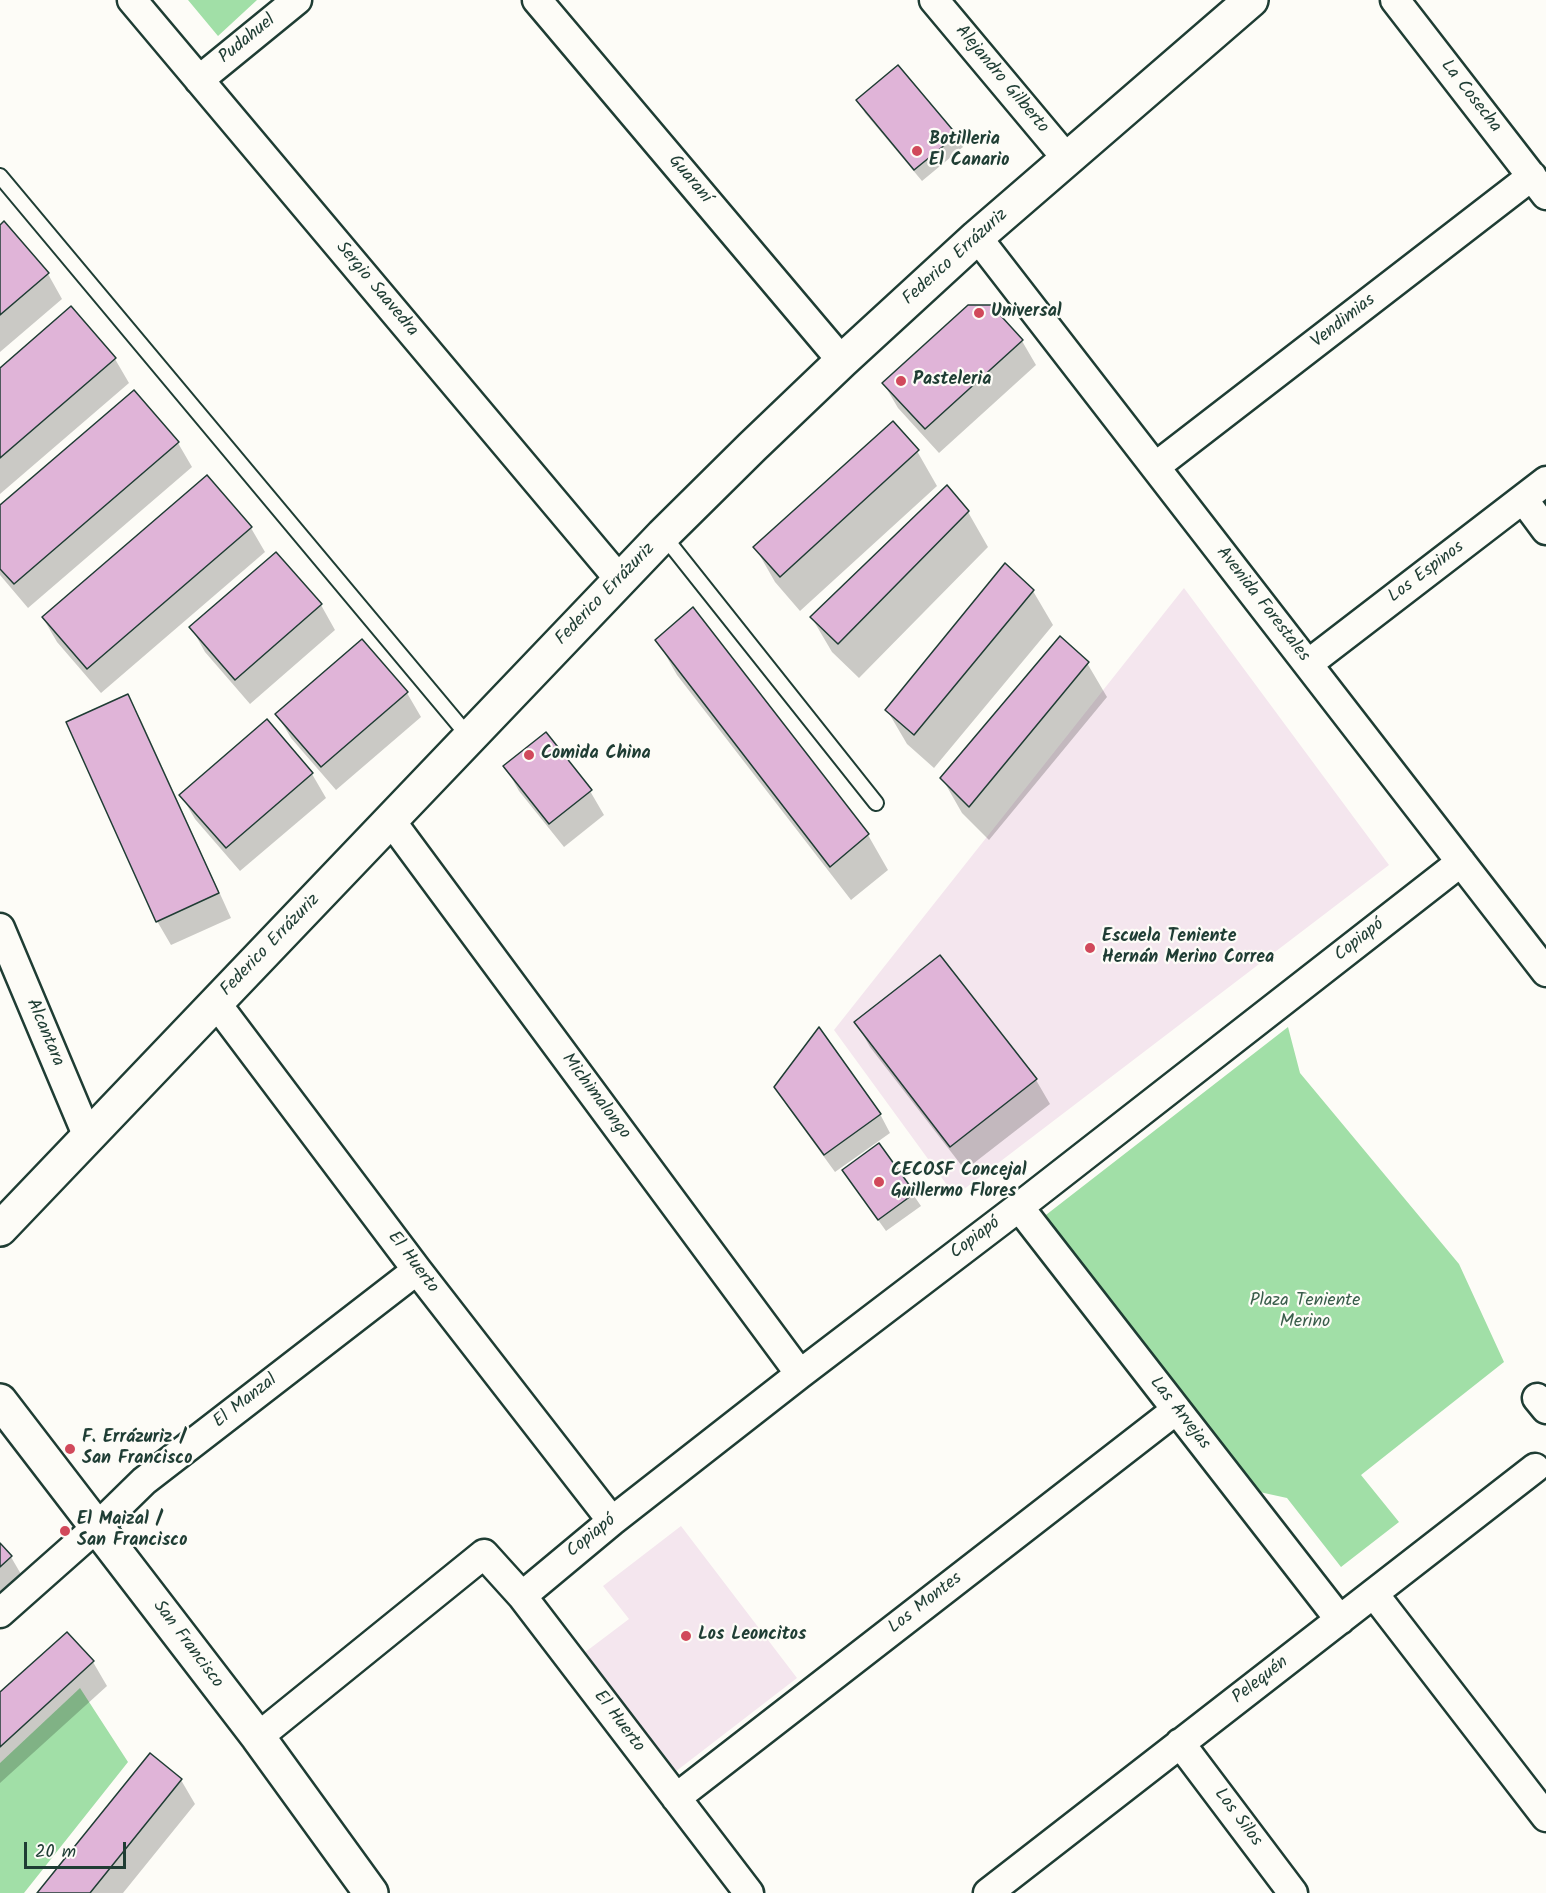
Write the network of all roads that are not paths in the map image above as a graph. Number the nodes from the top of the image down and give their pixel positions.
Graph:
1 (132, 0) edge
2 (297, 0) edge
3 (537, 0) edge
4 (934, 0) edge
5 (1251, 0) edge
6 (1395, 0) edge
7 (199, 80) junction
8 (1068, 160) junction
9 (3, 185) edge
10 (1539, 185) edge
11 (977, 237) junction
12 (842, 361) junction
13 (1155, 467) junction
14 (1546, 481) edge
15 (1522, 499) junction
16 (1546, 530) edge
17 (663, 535) junction
18 (620, 580) junction
19 (1308, 664) junction
20 (470, 738) junction
21 (876, 803) dead end
22 (391, 821) junction
23 (1461, 862) junction
24 (0, 928) edge
25 (1546, 972) edge
26 (216, 1003) junction
27 (88, 1137) junction
28 (1019, 1207) junction
29 (0, 1229) edge
30 (417, 1270) junction
31 (800, 1374) junction
32 (0, 1401) edge
33 (1176, 1410) junction
34 (1535, 1468) dead end
35 (612, 1521) junction
36 (97, 1527) junction
37 (1374, 1594) junction
38 (522, 1596) junction
39 (0, 1613) edge
40 (1340, 1620) junction
41 (258, 1737) junction
42 (1180, 1743) junction
43 (676, 1798) junction
44 (1546, 1817) edge
45 (371, 1893) edge
46 (749, 1893) edge
47 (988, 1893) edge
48 (1293, 1893) edge

1 - 7 street, Sergio Saavedra
2 - 7 street, Pudahuel
3 - 12 street, Guaraní
4 - 8 street, Alejandro Gilberto
5 - 8 street, Federico Errázuriz
6 - 10 street, La Cosecha
7 - 18 street, Sergio Saavedra
8 - 11 street, Federico Errázuriz
9 - 20 lane
10 - 13 street, Vendimias
11 - 12 street, Federico Errázuriz
11 - 13 street, Avenida Forestales
12 - 17 street, Federico Errázuriz
13 - 19 street, Avenida Forestales
14 - 15 street, Los Espinos
15 - 16 street
15 - 19 street, Los Espinos
17 - 18 street, Federico Errázuriz
17 - 21 lane
18 - 20 street, Federico Errázuriz
19 - 23 street, Avenida Forestales
20 - 22 street, Federico Errázuriz
22 - 26 street, Federico Errázuriz
22 - 31 street, Michimalongo
23 - 25 street, Avenida Forestales
23 - 28 street, Copiapó
24 - 27 street, Alcantara
26 - 27 street, Federico Errázuriz
26 - 30 street, El Huerto
27 - 29 street, Federico Errázuriz
28 - 31 street, Copiapó
28 - 33 street, Las Arvejas
30 - 35 street, El Huerto
30 - 36 street, El Manzal
31 - 35 street, Copiapó
32 - 36 street, San Francisco
33 - 40 street, Las Arvejas
33 - 43 street, Los Montes
34 - 37 street, Pelequén
35 - 38 street, Copiapó
36 - 39 street, El Manzal
36 - 41 street, San Francisco
37 - 40 street, Pelequén
37 - 44 street
38 - 41 street, El Huerto
38 - 43 street, El Huerto
40 - 42 street, Pelequén
41 - 45 street, San Francisco
42 - 47 street, Pelequén
42 - 48 street, Los Silos
43 - 46 street, El Huerto

